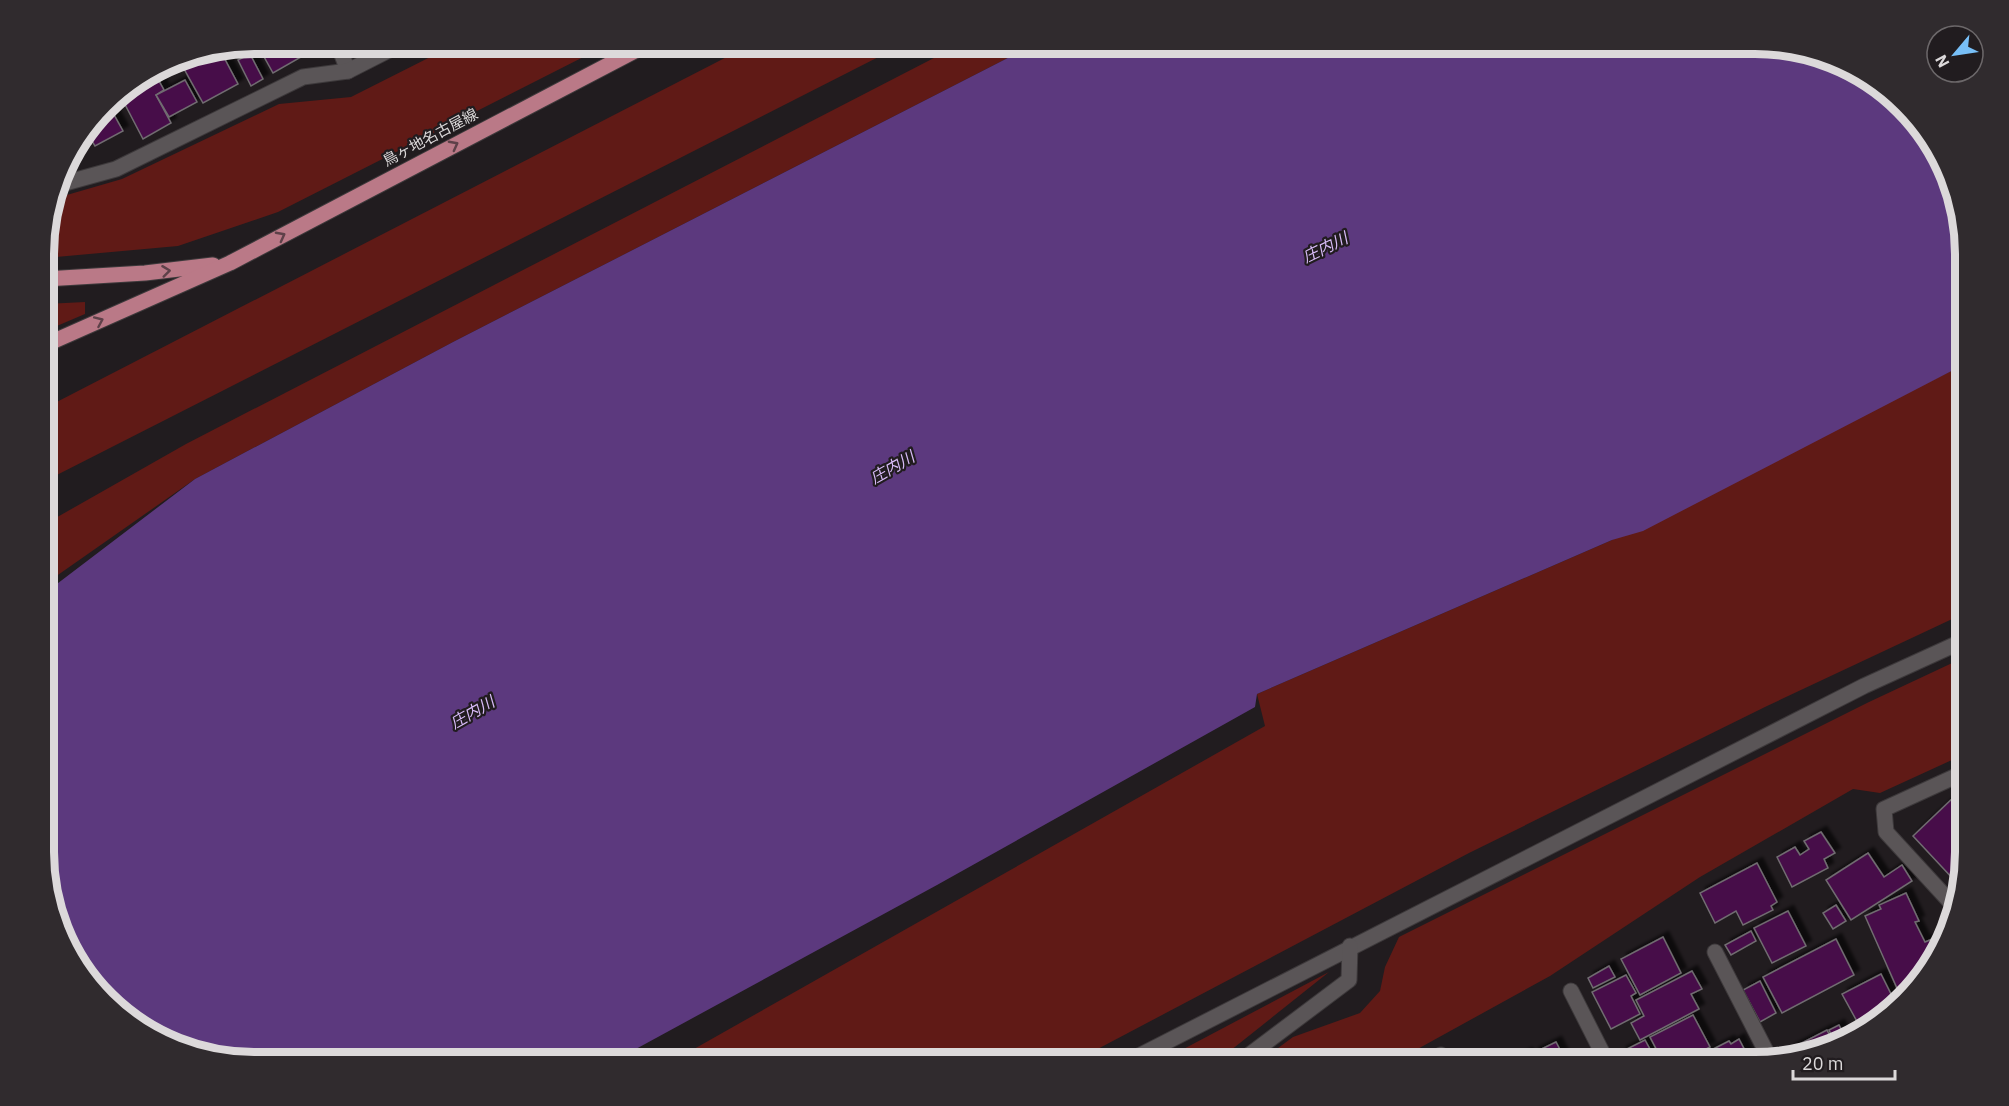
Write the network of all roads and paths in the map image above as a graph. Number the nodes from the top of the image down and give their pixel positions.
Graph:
1 (342, 54) edge
2 (381, 54) edge
3 (629, 54) edge
4 (348, 71) junction
5 (67, 182) edge
6 (230, 263) junction
7 (54, 278) edge
8 (54, 341) edge
9 (1955, 645) edge
10 (1955, 776) edge
11 (1949, 900) edge
12 (1350, 946) junction
13 (1715, 952) dead end
14 (1571, 991) dead end
15 (1145, 1052) edge
16 (1253, 1052) edge
17 (1602, 1052) edge
18 (1766, 1052) edge

1 - 4 street
2 - 4 street
6 -> 3 main road, 鳥ヶ地名古屋線
4 - 5 street
7 -> 6 main road
8 -> 6 main road, 鳥ヶ地名古屋線
9 - 12 street
10 - 11 street
12 - 15 street
12 - 16 street
13 - 18 street
14 - 17 street

